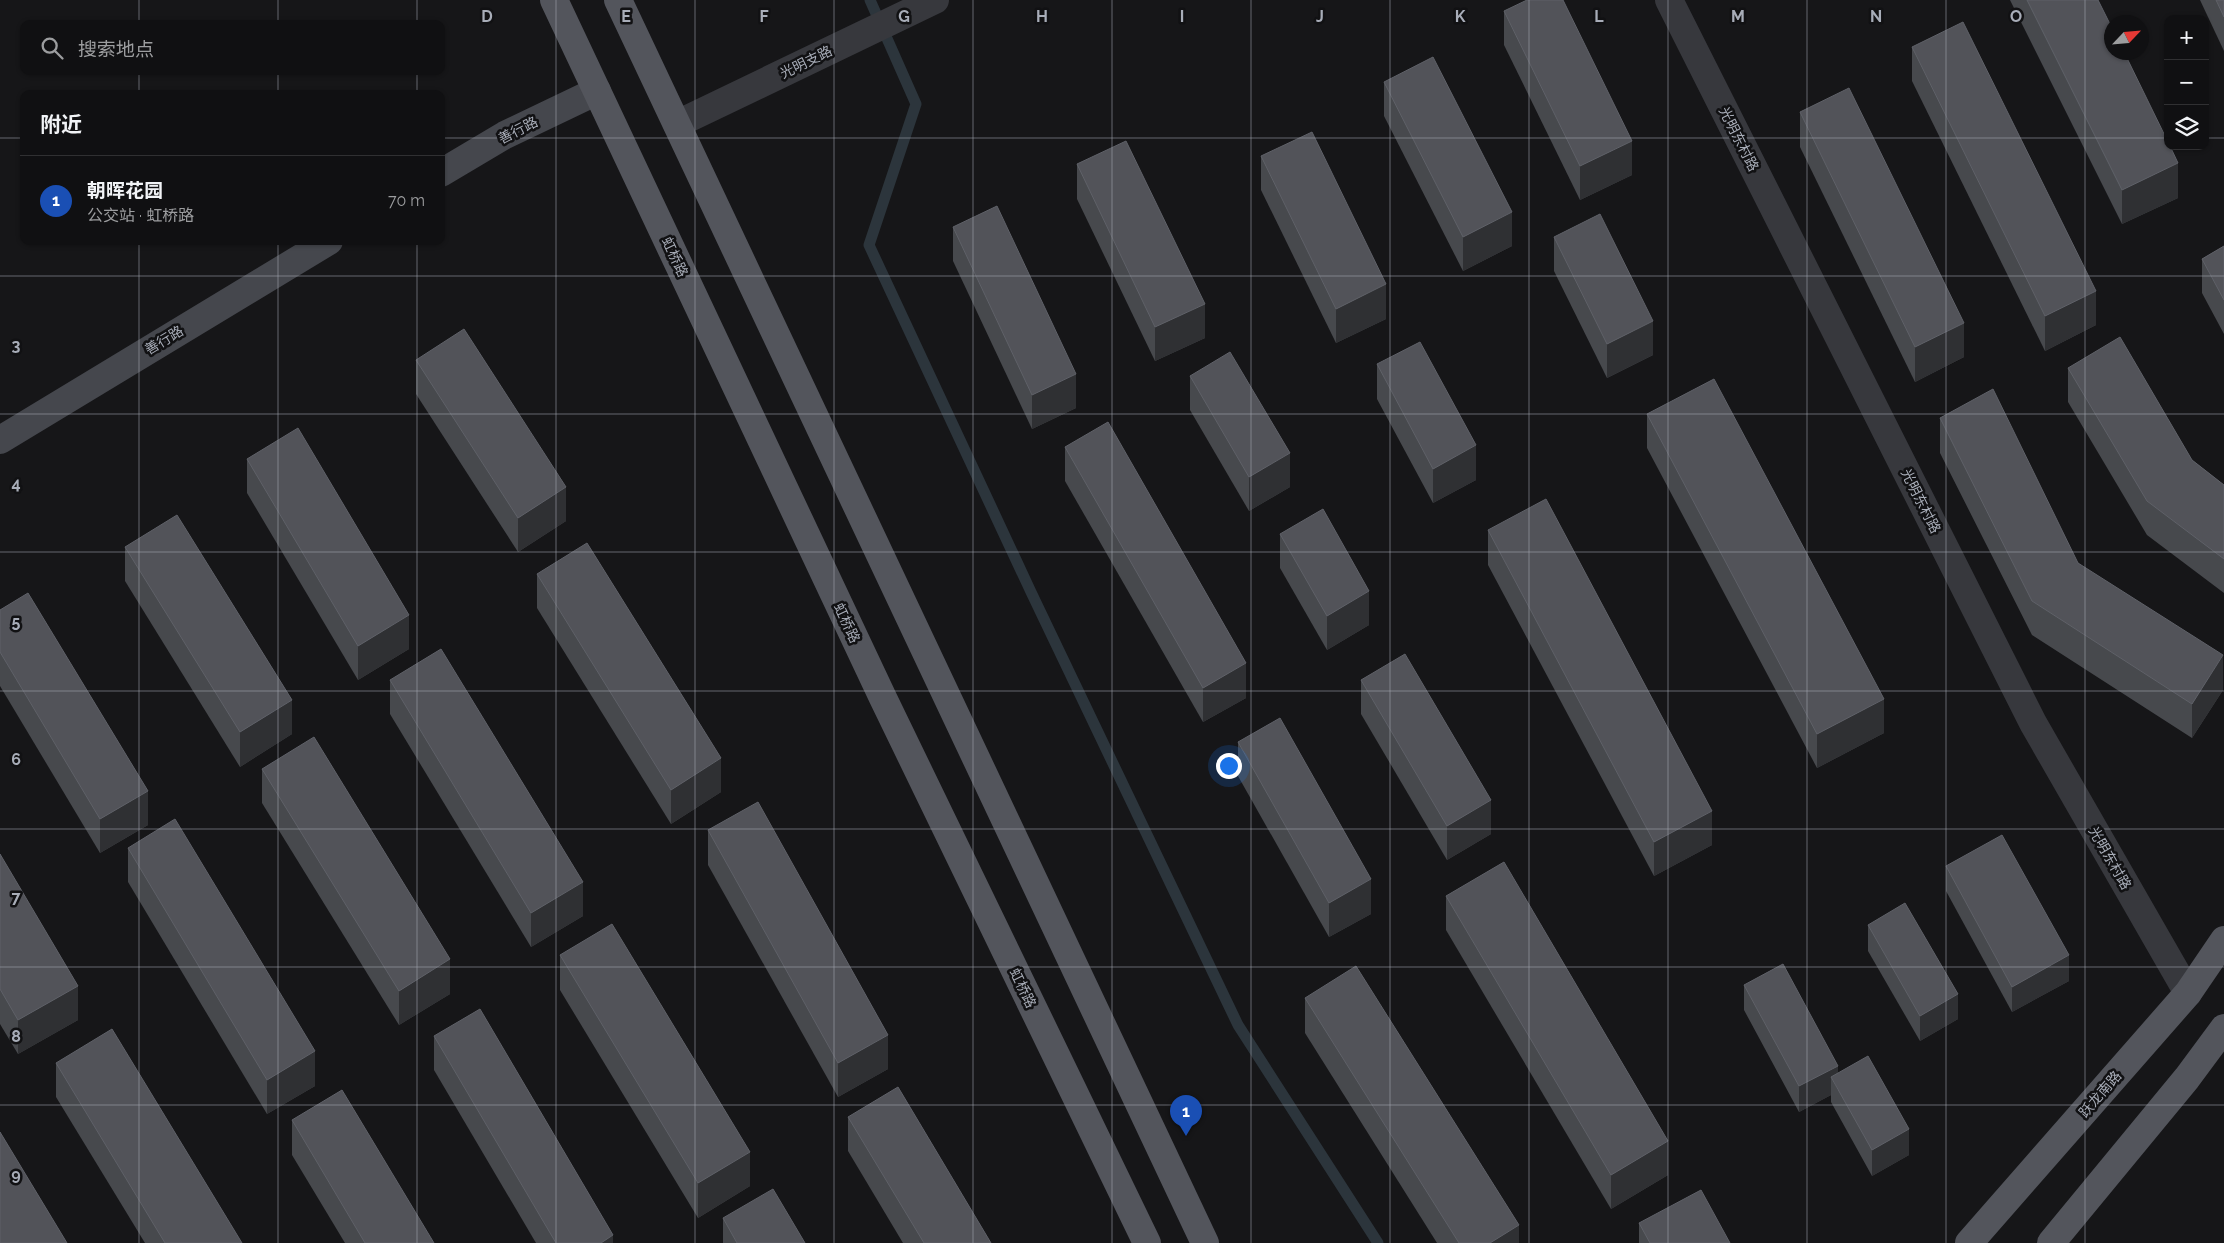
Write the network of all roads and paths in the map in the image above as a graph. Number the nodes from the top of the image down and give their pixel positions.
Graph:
1 (554, 0) edge
2 (618, 0) edge
3 (935, 0) edge
4 (1669, 0) edge
5 (597, 91) junction
6 (677, 124) junction
7 (445, 172) edge
8 (322, 245) edge
9 (0, 440) edge
10 (2224, 940) edge
11 (2188, 993) junction
12 (2224, 1028) edge
13 (1146, 1243) edge
14 (1205, 1243) edge
15 (1969, 1243) edge
16 (2051, 1243) edge

1 - 5 main road, 虹桥路
2 - 6 main road
3 - 6 street, 光明支路
4 - 11 street, 光明东村路
5 - 7 street, 善行路
5 - 13 main road, 虹桥路
6 - 14 main road
8 - 9 street, 善行路
10 - 11 main road, 跃龙南路
11 - 15 main road, 跃龙南路
12 - 16 main road

